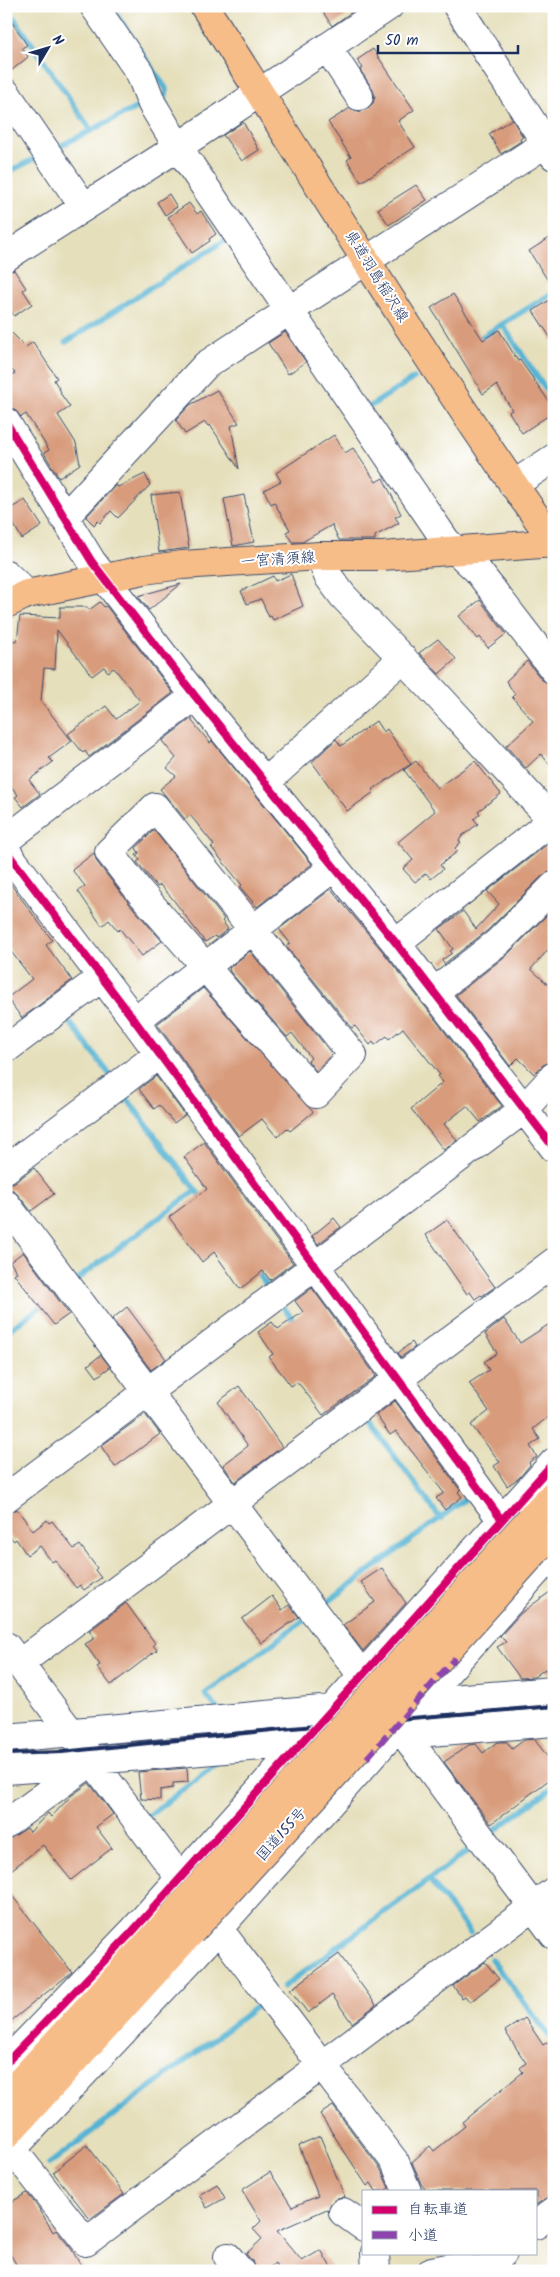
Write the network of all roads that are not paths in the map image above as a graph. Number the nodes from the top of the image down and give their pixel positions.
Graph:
1 (94, 6) edge
2 (204, 6) edge
3 (389, 6) edge
4 (457, 6) edge
5 (327, 47) junction
6 (259, 91) junction
7 (6, 93) edge
8 (360, 96) dead end
9 (186, 141) junction
10 (551, 146) edge
11 (84, 207) junction
12 (6, 257) edge
13 (368, 261) junction
14 (298, 307) junction
15 (6, 422) edge
16 (554, 458) edge
17 (513, 485) junction
18 (64, 518) junction
19 (554, 542) edge
20 (456, 550) junction
21 (320, 556) junction
22 (6, 574) edge
23 (104, 578) junction
24 (17, 599) edge
25 (403, 658) junction
26 (554, 670) edge
27 (195, 696) junction
28 (265, 782) junction
29 (553, 820) edge
30 (7, 836) edge
31 (334, 866) junction
32 (554, 886) edge
33 (253, 929) junction
34 (396, 943) junction
35 (206, 967) junction
36 (101, 978) junction
37 (433, 993) junction
38 (135, 1021) junction
39 (6, 1049) edge
40 (158, 1055) junction
41 (554, 1076) edge
42 (523, 1110) junction
43 (554, 1148) edge
44 (6, 1168) edge
45 (6, 1204) edge
46 (554, 1262) edge
47 (316, 1267) junction
48 (399, 1378) junction
49 (148, 1393) junction
50 (554, 1462) edge
51 (554, 1494) edge
52 (6, 1498) edge
53 (232, 1503) junction
54 (501, 1519) junction
55 (547, 1548) edge
56 (13, 1654) edge
57 (362, 1676) junction
58 (554, 1691) edge
59 (420, 1702) junction
60 (384, 1705) junction
61 (333, 1709) junction
62 (554, 1722) edge
63 (72, 1733) junction
64 (398, 1735) junction
65 (6, 1738) edge
66 (302, 1743) junction
67 (94, 1760) junction
68 (6, 1770) edge
69 (6, 1824) edge
70 (180, 1878) junction
71 (543, 1899) edge
72 (181, 1925) junction
73 (218, 1928) junction
74 (554, 1934) edge
75 (6, 2063) edge
76 (321, 2066) junction
77 (6, 2097) edge
78 (6, 2135) edge
79 (6, 2145) edge
80 (6, 2149) edge
81 (407, 2190) edge
82 (554, 2211) edge
83 (538, 2223) edge
84 (375, 2254) edge
85 (501, 2254) edge
86 (433, 2265) edge
87 (376, 2271) edge
88 (479, 2271) edge
89 (485, 2271) edge

1 - 9 street
2 - 6 main road, 県道羽島稲沢線
3 - 5 street
4 - 10 street
5 - 6 street
5 - 8 street
6 - 9 street
6 - 13 main road, 県道羽島稲沢線
7 - 11 street
9 - 11 street
9 - 14 street
10 - 13 street
11 - 12 street
13 - 14 street
13 - 17 main road, 県道羽島稲沢線
14 - 18 street
14 - 20 street
15 - 18 street
16 - 17 street
17 - 19 main road, 県道羽島稲沢線
18 - 23 street
19 - 20 main road, 一宮清須線
20 - 21 main road, 一宮清須線
20 - 26 street
21 - 23 main road, 一宮清須線
21 - 25 street
22 - 24 street
23 - 24 main road, 一宮清須線
23 - 27 street
25 - 28 street
25 - 29 street
27 - 28 street
27 - 30 street
28 - 31 street
29 - 34 street
30 - 36 street
31 - 33 street
31 - 34 street
32 - 37 street
33 - 35 street
33 - 35 street
33 - 35 street
34 - 37 street
35 - 38 street
36 - 38 street
36 - 39 street
37 - 42 street
38 - 40 street
40 - 44 street
40 - 47 street
41 - 42 street
42 - 43 street
42 - 47 street
45 - 49 street
46 - 48 street
47 - 48 street
47 - 49 street
48 - 53 street
48 - 54 street
49 - 52 street
49 - 53 street
50 - 54 street
51 - 55 main road, 国道155号
53 - 56 street
53 - 57 street
54 - 57 street
55 - 59 street
55 - 72 main road, 国道155号, bridge
56 - 63 street
57 - 60 street
57 - 61 street
58 - 59 street
59 - 60 street
59 - 64 street
60 - 61 street
61 - 63 street
61 - 66 street
62 - 64 street
63 - 65 street
63 - 67 street
64 - 66 street
64 - 71 street
64 - 73 street
66 - 67 street
66 - 70 street
67 - 68 street
67 - 69 street
67 - 70 street
70 - 75 street
71 - 74 street
71 - 76 street
72 - 77 main road, 国道155号
72 - 78 main road, 国道155号
73 - 76 street
73 - 79 street
76 - 80 street
76 - 81 street
82 - 83 street
84 - 87 street
85 - 89 street
86 - 88 street

